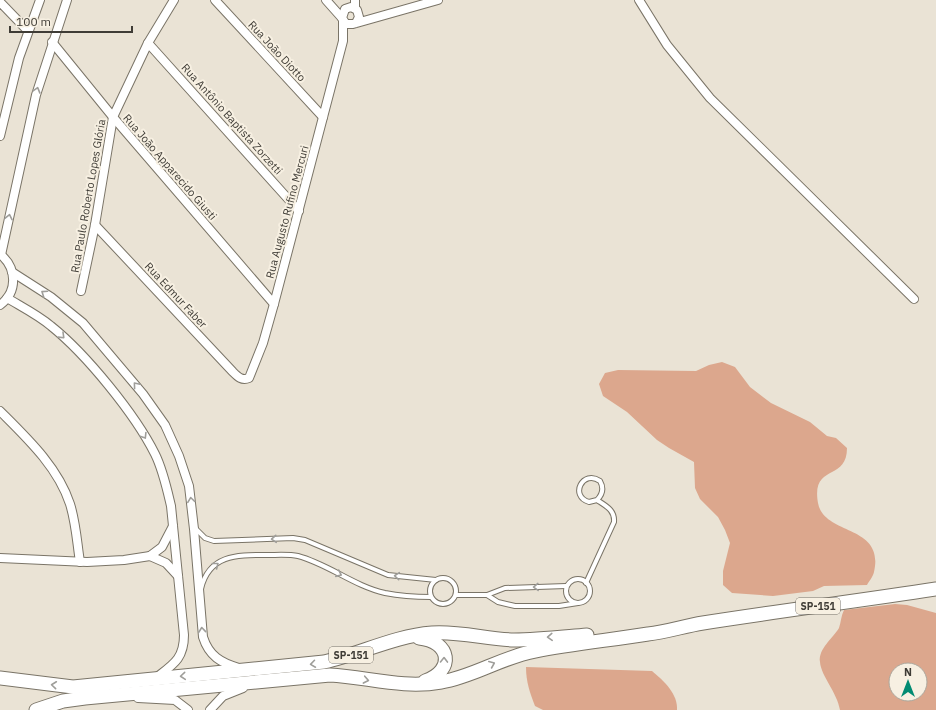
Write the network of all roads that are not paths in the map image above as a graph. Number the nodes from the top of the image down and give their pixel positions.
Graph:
1 (40, 0) edge
2 (67, 0) edge
3 (174, 0) edge
4 (215, 0) edge
5 (438, 0) edge
6 (639, 0) edge
7 (0, 2) edge
8 (328, 3) edge
9 (351, 5) edge
10 (342, 20) junction
11 (356, 21) junction
12 (28, 31) junction
13 (343, 41) junction
14 (52, 42) junction
15 (148, 42) junction
16 (113, 117) junction
17 (323, 117) junction
18 (0, 136) edge
19 (299, 212) junction
20 (95, 225) junction
21 (1, 255) edge
22 (12, 272) junction
23 (81, 291) dead end
24 (8, 298) junction
25 (914, 299) dead end
26 (274, 304) junction
27 (0, 305) edge
28 (240, 378) joint
29 (0, 411) edge
30 (597, 500) junction
31 (173, 526) junction
32 (194, 526) junction
33 (150, 556) junction
34 (0, 558) edge
35 (80, 562) junction
36 (179, 577) junction
37 (436, 580) junction
38 (586, 583) junction
39 (566, 586) junction
40 (936, 590) edge
41 (456, 595) junction
42 (487, 595) junction
43 (431, 597) junction
44 (199, 599) junction
45 (578, 603) junction
46 (700, 624) junction
47 (396, 639) junction
48 (248, 670) junction
49 (0, 678) edge
50 (155, 679) junction
51 (274, 680) junction
52 (418, 684) junction
53 (85, 698) junction
54 (36, 710) edge
55 (188, 710) edge
56 (210, 710) edge

1 - 12 street
2 - 14 street
3 - 15 street, Rua Paulo Roberto Lopes Glória
4 - 17 street, Rua João Diotto
5 - 11 street
6 - 25 street
7 - 12 street
8 - 9 street
8 - 10 street
9 - 10 street, Rua Augusto Rufino Mercuri
9 - 11 street
10 - 11 street
10 - 13 street, Rua Augusto Rufino Mercuri
11 - 13 street, Rua Augusto Rufino Mercuri
12 - 18 street
13 - 17 street, Rua Augusto Rufino Mercuri
14 - 16 street, Rua João Apparecido Giusti
21 -> 14 street
15 - 16 street, Rua Paulo Roberto Lopes Glória
15 - 19 street, Rua Antônio Baptista Zorzetti
16 - 20 street, Rua Paulo Roberto Lopes Glória
16 - 26 street, Rua João Apparecido Giusti
17 - 19 street, Rua Augusto Rufino Mercuri
19 - 26 street, Rua Augusto Rufino Mercuri
20 - 23 street, Rua Paulo Roberto Lopes Glória
20 - 28 street, Rua Edmur Faber
21 - 22 street
22 - 24 street
32 -> 22 street
24 - 27 street
24 -> 31 street
26 - 28 street, Rua Augusto Rufino Mercuri
29 - 35 street
30 - 30 lane
30 - 38 lane
31 - 33 street
31 - 36 street
37 -> 32 lane
32 - 44 street
33 - 35 street
33 - 36 street
34 - 35 street
36 - 50 street
37 - 41 lane
37 - 43 lane
38 - 39 lane
38 - 45 lane
39 -> 42 lane
39 - 45 lane
40 - 46 main road, SP-151
41 - 42 lane
41 - 43 lane
42 - 45 lane
44 -> 43 lane
48 -> 44 street
46 -> 47 main road, SP-151
52 -> 46 main road, SP-151
47 -> 48 main road, SP-151
52 -> 47 main road
48 -> 50 main road, SP-151
50 -> 49 main road, SP-151
51 -> 52 main road, SP-151
51 - 53 main road, SP-151
51 - 56 street
53 - 54 main road, SP-151
53 - 55 street

